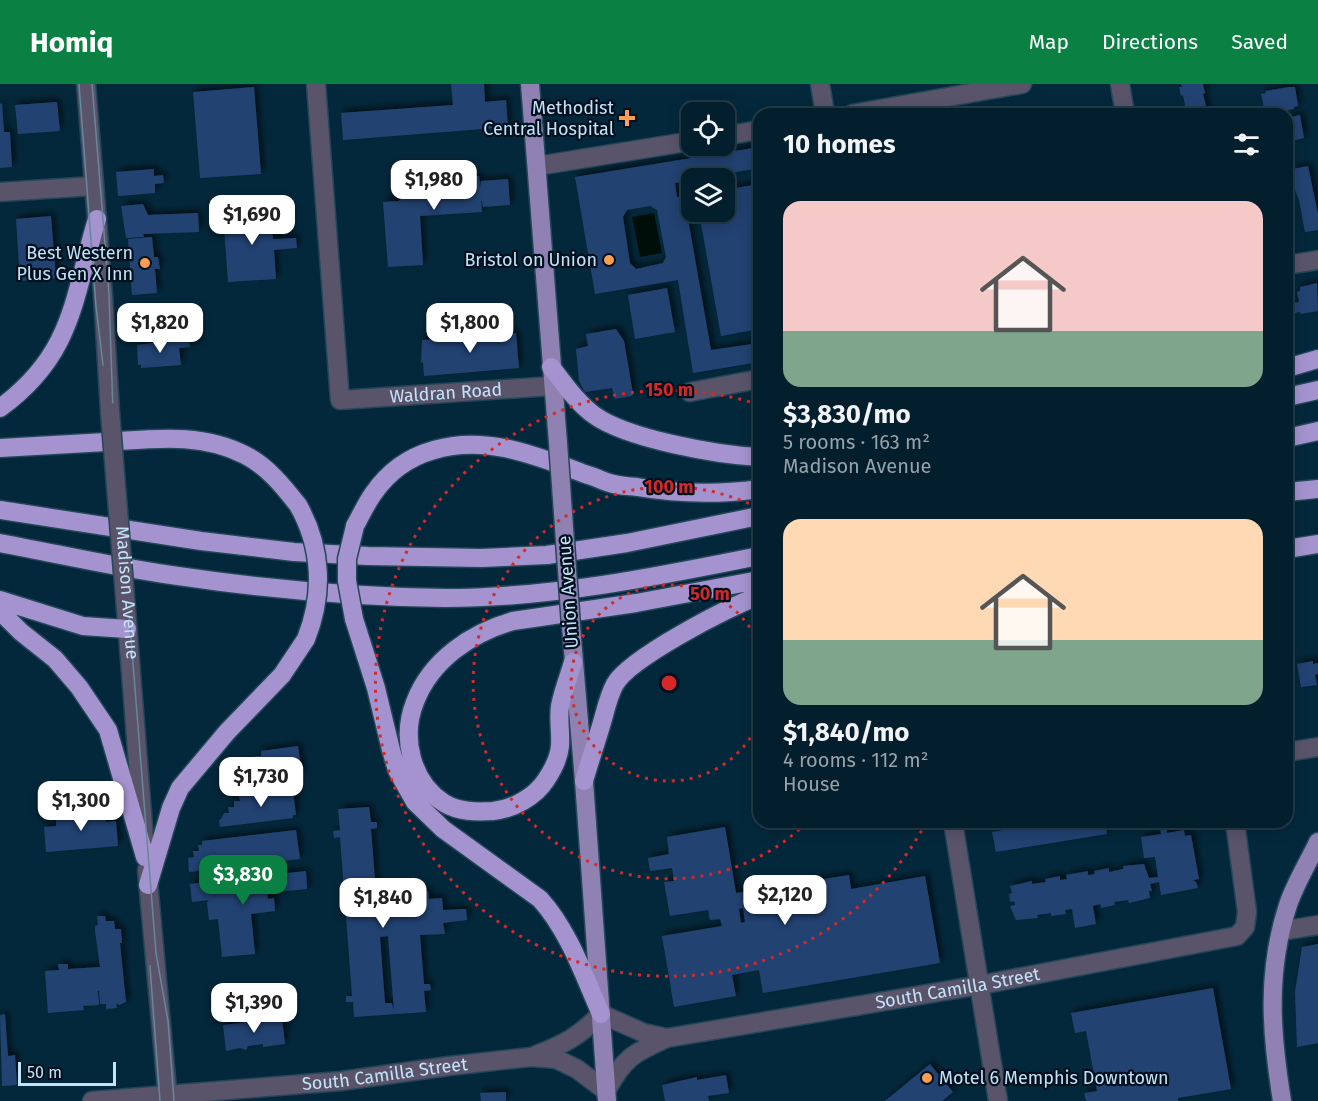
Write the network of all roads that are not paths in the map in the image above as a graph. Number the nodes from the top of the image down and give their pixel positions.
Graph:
1 (86, 84) edge
2 (316, 84) edge
3 (530, 84) edge
4 (820, 84) edge
5 (1022, 84) edge
6 (1120, 84) edge
7 (824, 108) edge
8 (886, 108) edge
9 (1124, 108) edge
10 (753, 131) edge
11 (735, 134) edge
12 (681, 143) edge
13 (537, 166) junction
14 (94, 186) junction
15 (0, 192) edge
16 (97, 219) junction
17 (1318, 260) edge
18 (1293, 264) edge
19 (1318, 359) edge
20 (1293, 366) edge
21 (551, 367) junction
22 (753, 380) edge
23 (553, 386) junction
24 (1318, 390) edge
25 (690, 392) dead end
26 (1293, 396) edge
27 (0, 408) edge
28 (1318, 431) edge
29 (1293, 437) edge
30 (0, 448) edge
31 (753, 456) edge
32 (1318, 489) edge
33 (753, 490) edge
34 (1293, 491) edge
35 (0, 510) edge
36 (753, 517) edge
37 (0, 543) edge
38 (1318, 544) edge
39 (1293, 548) edge
40 (753, 557) edge
41 (753, 581) edge
42 (753, 599) edge
43 (0, 600) edge
44 (0, 611) edge
45 (127, 629) junction
46 (573, 662) junction
47 (1318, 747) edge
48 (1293, 751) edge
49 (584, 781) junction
50 (953, 828) edge
51 (1236, 828) edge
52 (1318, 843) edge
53 (146, 857) junction
54 (148, 885) junction
55 (1318, 925) edge
56 (1281, 931) junction
57 (980, 985) junction
58 (601, 1014) junction
59 (667, 1038) junction
60 (531, 1057) junction
61 (606, 1096) edge
62 (167, 1098) edge
63 (92, 1101) edge
64 (998, 1101) edge
65 (1282, 1101) edge

1 - 14 street, Madison Avenue
2 - 23 street, Waldran Road
3 - 13 main road, Union Avenue
4 - 7 street
5 - 8 street
6 - 9 street
10 - 11 street
12 - 13 street
13 - 21 main road, Union Avenue
14 - 15 street
14 - 16 street, Madison Avenue
16 - 27 highway
16 - 45 street, Madison Avenue, bridge
17 - 18 street
19 - 20 highway
21 - 23 main road, Union Avenue
21 - 31 highway
22 - 25 street
23 - 46 main road, Union Avenue, bridge
24 - 26 highway
28 - 29 highway
30 - 54 highway, bridge
32 - 34 highway
33 - 58 highway, bridge
35 - 36 highway
37 - 40 highway
38 - 39 highway
41 - 46 highway
42 - 49 highway
43 - 45 highway
44 - 53 highway
45 - 53 street, Madison Avenue
46 - 49 main road, Union Avenue
47 - 48 street
49 - 58 main road, Union Avenue
50 - 57 street
51 - 57 street, South Camilla Street
52 - 56 main road
53 - 54 street, Madison Avenue
54 - 62 street, Madison Avenue
55 - 56 street
56 - 65 main road
57 - 59 street, South Camilla Street
57 - 64 street
58 - 59 street, South Camilla Street
58 - 60 street, South Camilla Street
58 - 61 main road, Union Avenue
59 - 61 street, South Camilla Street
60 - 61 street, South Camilla Street
60 - 62 street, South Camilla Street
62 - 63 street, South Camilla Street

